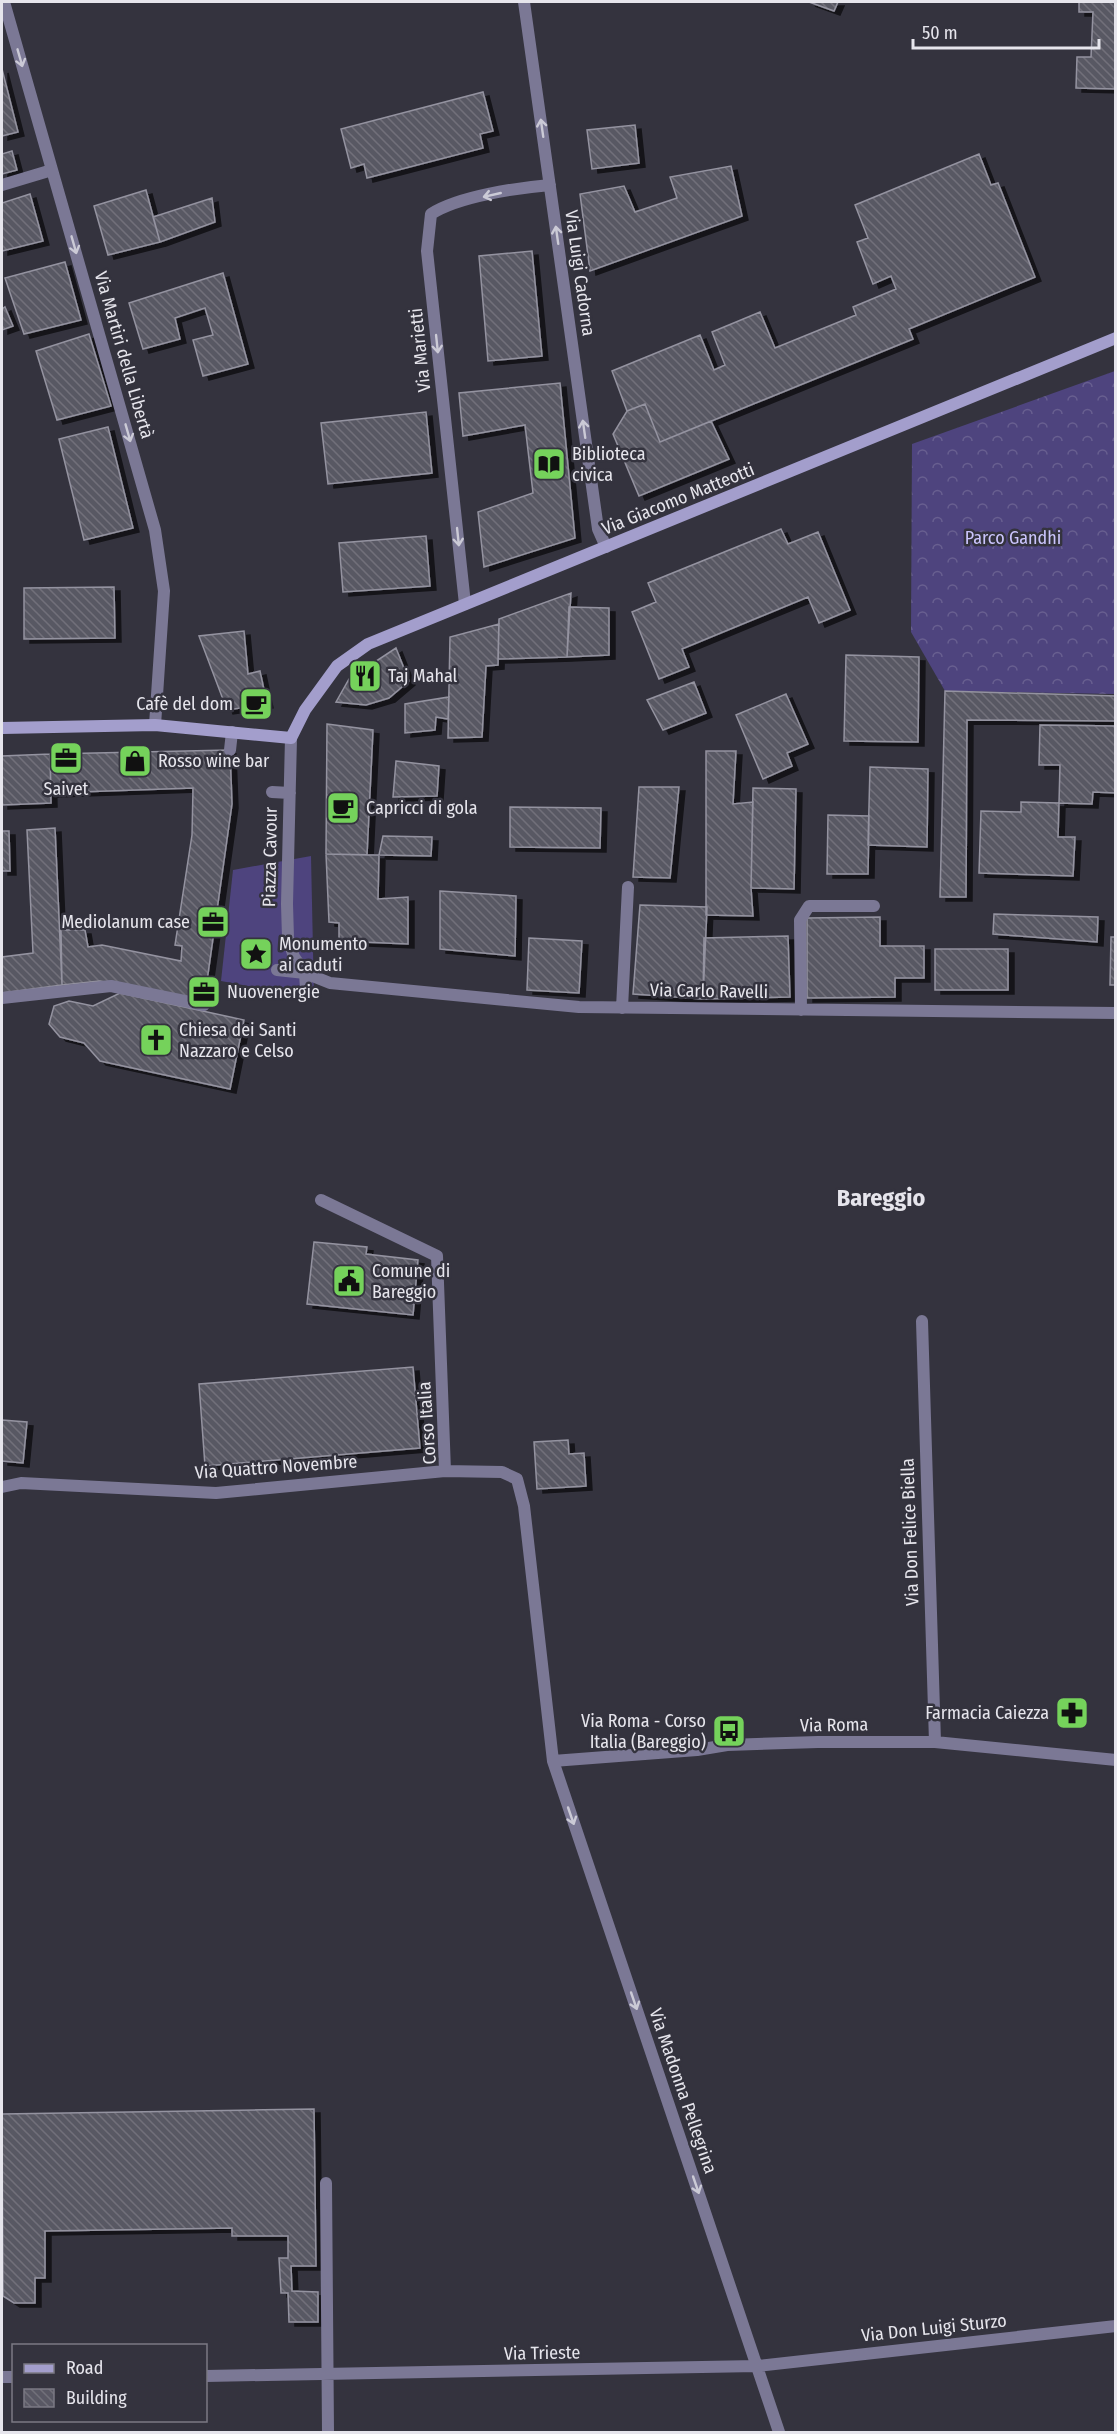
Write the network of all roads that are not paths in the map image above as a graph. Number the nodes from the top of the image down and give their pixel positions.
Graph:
1 (4, 2) edge
2 (524, 2) edge
3 (52, 170) junction
4 (2, 185) edge
5 (550, 185) junction
6 (1116, 338) edge
7 (606, 547) junction
8 (465, 604) junction
9 (154, 724) junction
10 (2, 728) edge
11 (232, 732) junction
12 (291, 738) junction
13 (230, 750) dead end
14 (272, 792) dead end
15 (290, 793) junction
16 (628, 887) dead end
17 (874, 906) dead end
18 (277, 970) dead end
19 (304, 974) junction
20 (306, 990) dead end
21 (2, 998) edge
22 (204, 1005) dead end
23 (622, 1008) junction
24 (801, 1010) junction
25 (1116, 1013) edge
26 (321, 1200) dead end
27 (921, 1321) dead end
28 (445, 1470) junction
29 (2, 1488) edge
30 (935, 1742) junction
31 (1116, 1760) edge
32 (553, 1761) junction
33 (326, 2183) dead end
34 (1116, 2326) edge
35 (757, 2366) junction
36 (327, 2375) junction
37 (207, 2376) edge
38 (328, 2433) edge
39 (779, 2433) edge

1 -> 3 street, Via Martiri della Libertà
5 -> 2 street, Via Luigi Cadorna
3 - 4 street
3 -> 9 street, Via Martiri della Libertà
7 -> 5 street, Via Luigi Cadorna
5 -> 8 street, Via Marietti
6 - 7 street, Via Giacomo Matteotti
7 - 8 street, Via Giacomo Matteotti
8 - 12 street, Via Giacomo Matteotti
9 - 10 street
9 - 11 street
11 - 12 street
11 - 13 street
12 - 15 street, Piazza Cavour
14 - 15 street
15 - 19 street, Piazza Cavour
16 - 23 street
17 - 24 street
18 - 19 street, Via Carlo Ravelli
19 - 20 street, Piazza Cavour
19 - 23 street, Via Carlo Ravelli
21 - 22 street
23 - 24 street, Via Carlo Ravelli
24 - 25 street, Via Carlo Ravelli
26 - 28 street, Corso Italia
27 - 30 street, Via Don Felice Biella
28 - 29 street, Via Quattro Novembre
28 - 32 street, Corso Italia
30 - 31 street, Via Roma
30 - 32 street, Via Roma
32 -> 35 street, Via Madonna Pellegrina
33 - 36 street
34 - 35 street, Via Don Luigi Sturzo
35 - 36 street, Via Trieste
35 - 39 street, Via Madonna Pellegrina
36 - 37 street, Via Trieste
36 - 38 street

